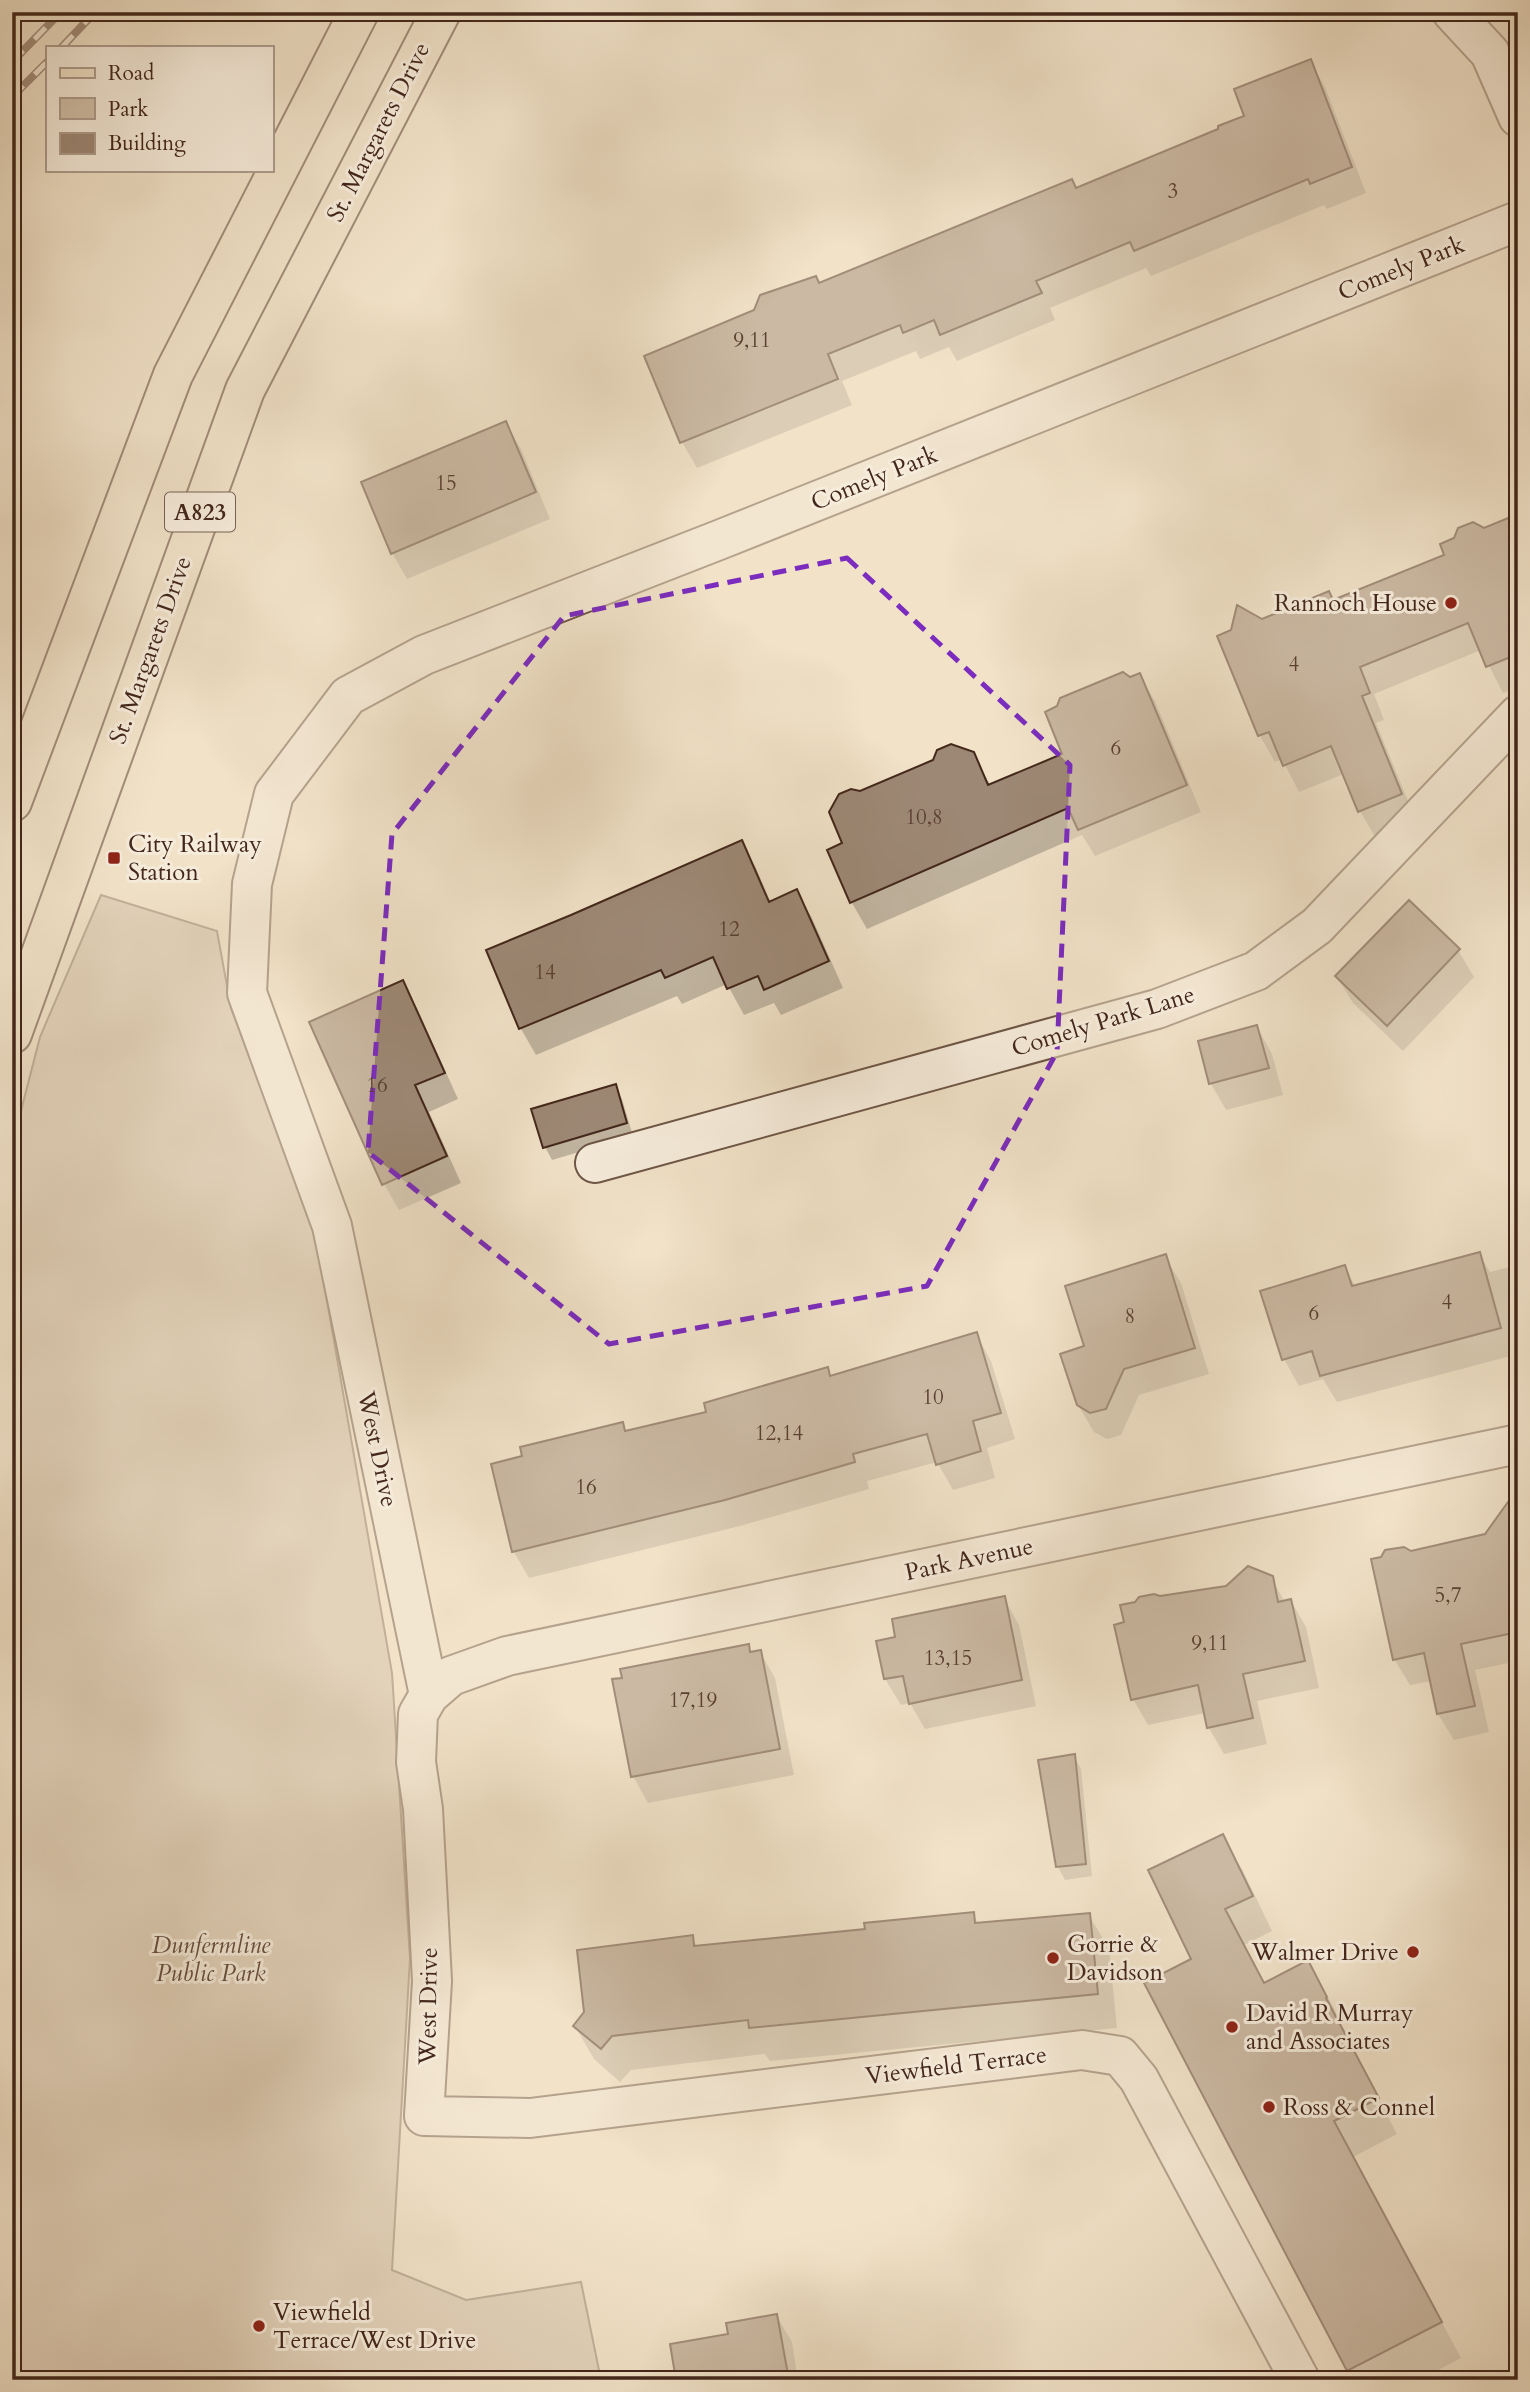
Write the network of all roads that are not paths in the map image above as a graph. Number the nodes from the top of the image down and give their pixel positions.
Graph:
1 (359, 12) edge
2 (441, 12) edge
3 (1452, 12) edge
4 (1518, 117) edge
5 (1518, 221) edge
6 (1518, 715) edge
7 (274, 794) joint
8 (12, 802) edge
9 (12, 1034) edge
10 (595, 1163) dead end
11 (1518, 1444) edge
12 (429, 1695) junction
13 (424, 2116) joint
14 (1300, 2380) edge

1 - 8 main road, A823
2 - 9 main road, St. Margarets Drive / A823
3 - 4 street
5 - 7 street, Comely Park
6 - 10 street, Comely Park Lane
7 - 12 street, West Drive
11 - 12 street, Park Avenue
12 - 13 street, West Drive
13 - 14 street, Viewfield Terrace

